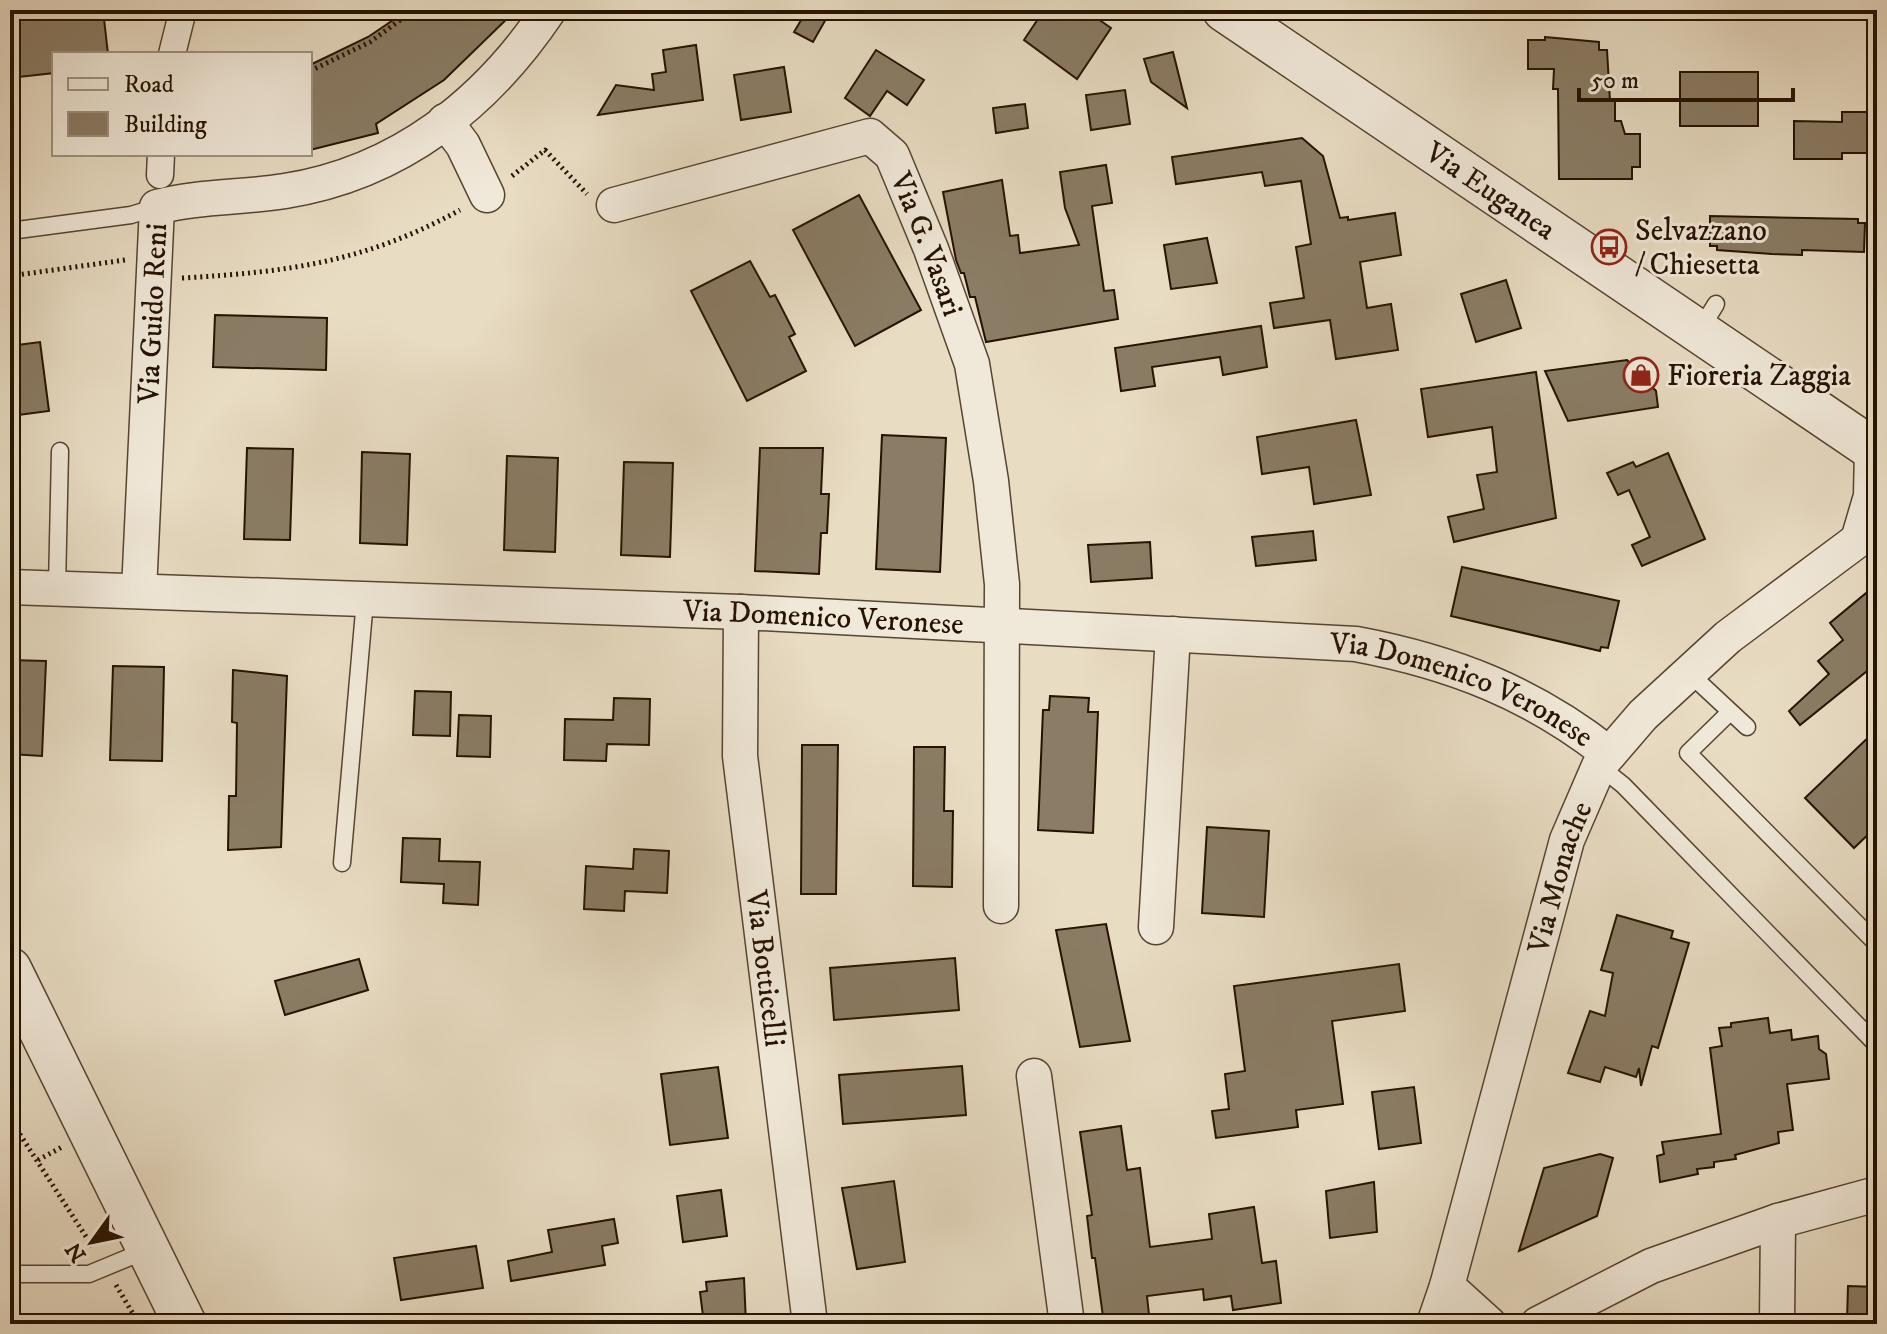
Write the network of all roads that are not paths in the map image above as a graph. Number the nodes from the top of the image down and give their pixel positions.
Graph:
1 (183, 10) edge
2 (549, 10) edge
3 (1224, 10) edge
4 (172, 52) edge
5 (445, 121) junction
6 (159, 179) edge
7 (487, 195) road end
8 (614, 205) road end
9 (10, 231) edge
10 (1868, 439) edge
11 (60, 451) dead end
12 (1867, 536) edge
13 (10, 587) edge
14 (57, 587) junction
15 (139, 591) junction
16 (365, 600) junction
17 (741, 612) junction
18 (1002, 625) junction
19 (1173, 634) junction
20 (1689, 673) junction
21 (1730, 712) junction
22 (1747, 727) dead end
23 (1604, 760) junction
24 (342, 863) dead end
25 (1001, 906) dead end
26 (1156, 927) dead end
27 (1877, 944) edge
28 (10, 969) edge
29 (1877, 1037) edge
30 (1034, 1076) dead end
31 (1877, 1194) edge
32 (1778, 1221) junction
33 (148, 1250) junction
34 (10, 1274) edge
35 (1447, 1286) junction
36 (185, 1324) edge
37 (810, 1324) edge
38 (1067, 1324) edge
39 (1434, 1324) edge
40 (1489, 1324) edge
41 (1538, 1324) edge
42 (1777, 1324) edge

1 - 4 street
2 - 5 street, Via Guido Reni
3 - 10 street, Via Euganea
5 - 6 street, Via Guido Reni
5 - 7 street
6 - 9 lane
6 - 15 street, Via Guido Reni
8 - 18 street, Via G. Vasari
10 - 12 street, Via Monache
11 - 14 lane
12 - 20 street, Via Monache
13 - 14 street, Via Domenico Veronese
14 - 15 street, Via Domenico Veronese
15 - 16 street, Via Domenico Veronese
16 - 17 street, Via Domenico Veronese
16 - 24 lane
17 - 18 street, Via Domenico Veronese
17 - 37 street, Via Botticelli
18 - 19 street, Via Domenico Veronese
18 - 25 street
19 - 23 street, Via Domenico Veronese
19 - 26 street
20 - 21 lane
20 - 23 street, Via Monache
21 - 22 lane
21 - 27 lane
23 - 29 lane
23 - 35 street, Via Monache
28 - 33 street
30 - 38 street
31 - 32 street
32 - 41 street
32 - 42 street
33 - 34 lane
33 - 36 street
35 - 39 street, Via Monache
35 - 40 street

